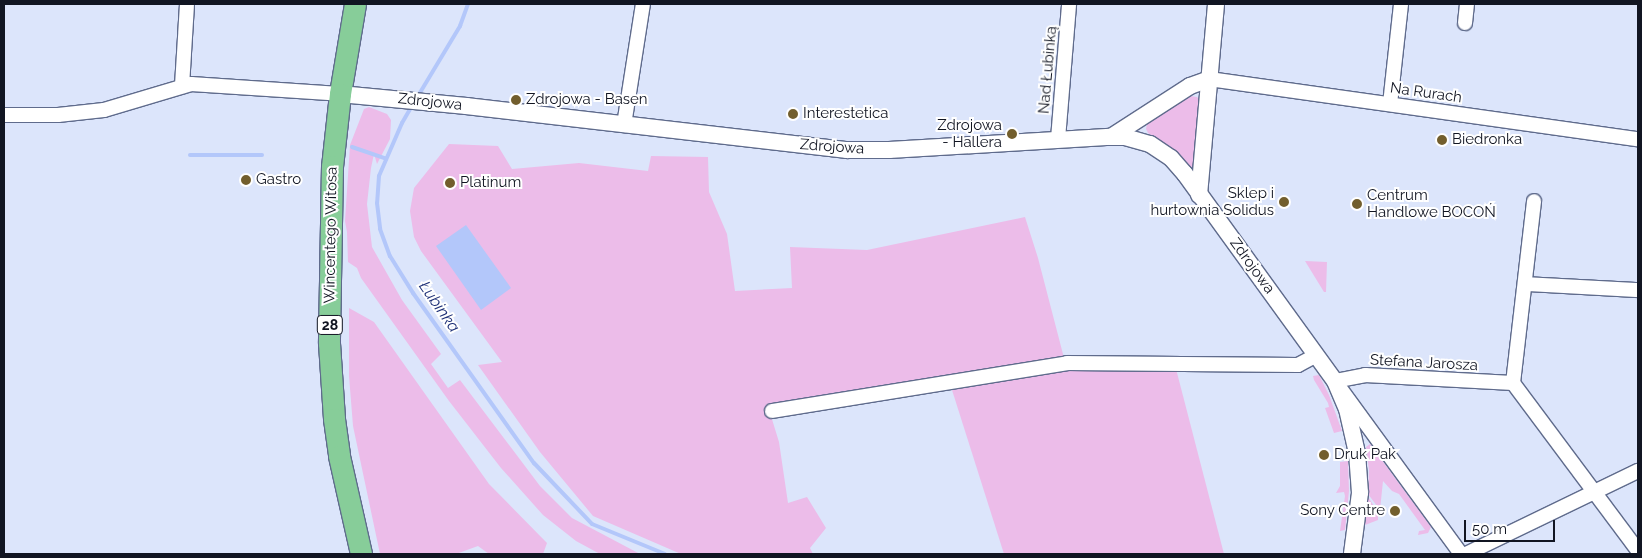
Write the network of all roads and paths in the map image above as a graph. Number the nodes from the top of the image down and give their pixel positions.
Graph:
1 (187, 4) edge
2 (355, 4) edge
3 (642, 4) edge
4 (1069, 4) edge
5 (1216, 4) edge
6 (1401, 4) edge
7 (1467, 4) edge
8 (1464, 23) dead end
9 (1209, 79) junction
10 (182, 86) junction
11 (340, 94) junction
12 (1390, 104) junction
13 (4, 115) edge
14 (624, 125) junction
15 (1111, 137) junction
16 (1058, 139) junction
17 (1638, 139) edge
18 (1199, 195) junction
19 (1534, 201) dead end
20 (1526, 284) junction
21 (1638, 290) edge
22 (1317, 355) junction
23 (1335, 381) junction
24 (1513, 383) junction
25 (772, 411) dead end
26 (1638, 471) edge
27 (1594, 492) junction
28 (1638, 551) edge
29 (361, 554) edge
30 (1352, 554) edge
31 (1461, 554) edge
32 (1466, 554) edge

1 - 10 street
2 - 11 main road, Wincentego Witosa / 28
3 - 14 street
4 - 16 street, Nad Łubinką
5 - 9 street
6 - 12 street
7 - 8 street
9 - 12 street, Na Rurach
9 - 15 street
9 - 18 street
10 - 11 street, Zdrojowa
10 - 13 street, Zdrojowa
11 - 14 street, Zdrojowa
11 - 29 main road, Wincentego Witosa / 28
12 - 17 street, Na Rurach
14 - 16 street, Zdrojowa
15 - 16 street, Zdrojowa
15 - 18 street, Zdrojowa
18 - 22 street, Zdrojowa
19 - 20 street
20 - 21 street
20 - 24 street
22 - 23 street, Zdrojowa
22 - 25 street
23 - 24 street, Stefana Jarosza
23 - 30 street
23 - 31 street, Zdrojowa
24 - 27 street
26 - 27 street
27 - 28 street
27 - 32 street

